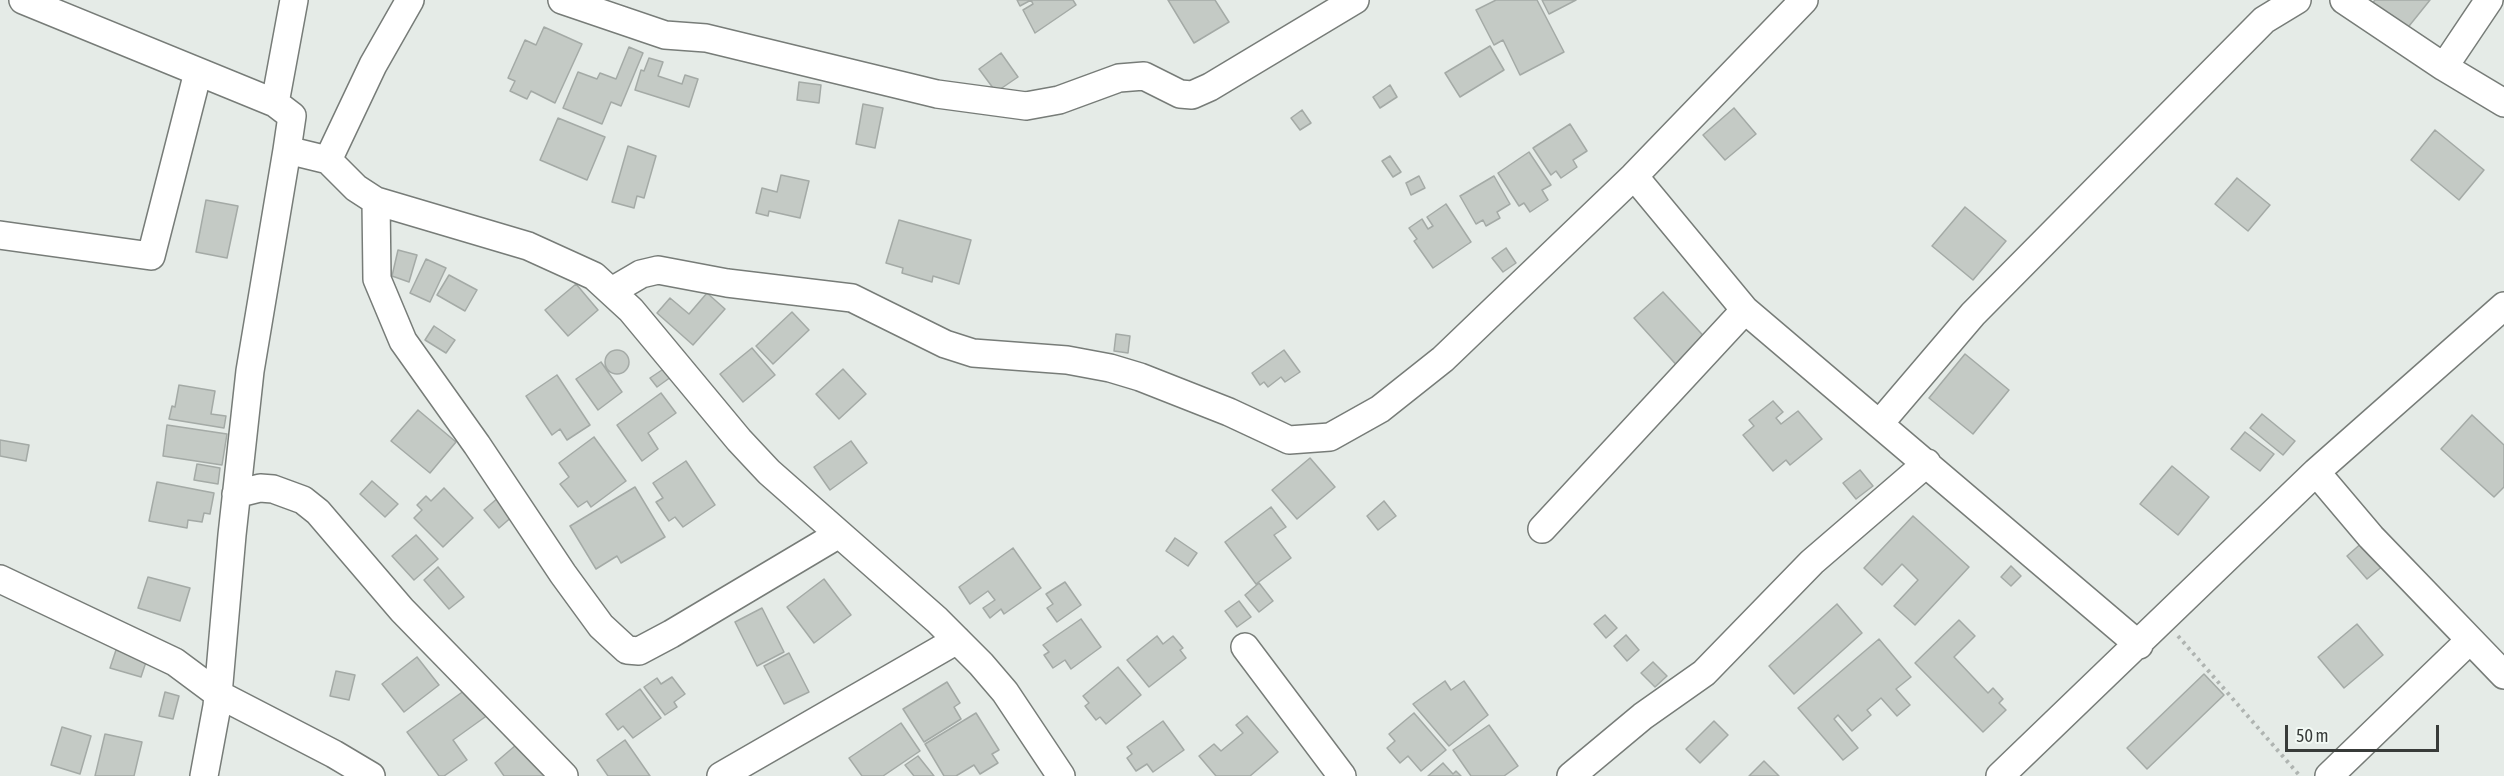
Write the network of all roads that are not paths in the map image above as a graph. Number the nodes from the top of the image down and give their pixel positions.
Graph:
1 (23, 0) edge
2 (294, 0) edge
3 (410, 0) edge
4 (562, 0) edge
5 (1355, 0) edge
6 (1804, 0) edge
7 (2297, 0) edge
8 (2344, 0) edge
9 (2489, 0) edge
10 (2444, 67) junction
11 (198, 72) junction
12 (275, 103) junction
13 (2504, 103) edge
14 (287, 150) junction
15 (328, 160) junction
16 (1634, 176) junction
17 (376, 201) junction
18 (0, 235) edge
19 (612, 291) junction
20 (2504, 306) edge
21 (1745, 310) junction
22 (1880, 423) junction
23 (1927, 463) junction
24 (2316, 472) junction
25 (236, 494) junction
26 (1542, 529) dead end
27 (839, 534) junction
28 (0, 579) edge
29 (957, 640) junction
30 (2470, 640) junction
31 (2139, 645) junction
32 (1245, 647) dead end
33 (2504, 675) edge
34 (218, 694) junction
35 (1050, 772) edge
36 (204, 776) edge
37 (371, 776) edge
38 (564, 776) edge
39 (722, 776) edge
40 (1342, 776) edge
41 (1571, 776) edge
42 (2000, 776) edge
43 (2329, 776) edge

1 - 11 street
2 - 12 street
3 - 15 street
4 - 5 street
6 - 16 street
7 - 22 street
8 - 10 street
9 - 10 street
10 - 13 street
11 - 12 street
11 - 18 street
12 - 14 street
14 - 15 street
14 - 25 street
15 - 17 street
16 - 19 street
16 - 21 street
17 - 19 street
17 - 27 street
19 - 27 street
20 - 24 street
21 - 22 street
21 - 26 street
22 - 23 street
23 - 31 street
23 - 41 street
24 - 30 street
24 - 31 street
25 - 34 street
25 - 38 street
27 - 29 street
28 - 34 street
29 - 35 street
29 - 39 street
30 - 33 street
30 - 43 street
31 - 42 street
32 - 40 street
34 - 36 street
34 - 37 street

